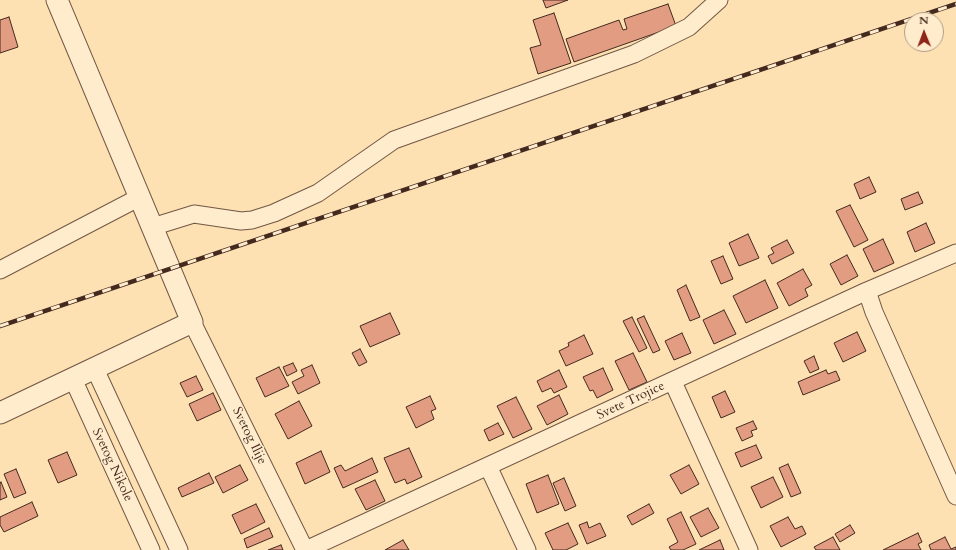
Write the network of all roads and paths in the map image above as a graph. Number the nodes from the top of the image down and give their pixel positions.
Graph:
1 (57, 0) edge
2 (719, 0) edge
3 (140, 197) junction
4 (152, 227) junction
5 (956, 253) edge
6 (0, 270) edge
7 (867, 291) junction
8 (192, 322) junction
9 (95, 369) junction
10 (74, 379) junction
11 (673, 382) junction
12 (0, 413) edge
13 (488, 466) junction
14 (956, 496) edge
15 (152, 550) edge
16 (179, 550) edge
17 (305, 550) edge
18 (526, 550) edge
19 (749, 550) edge

1 - 3 street
2 - 4 street
3 - 4 street
3 - 6 street
4 - 8 street
5 - 7 street, Svete Trojice
7 - 11 street, Svete Trojice
7 - 14 street
8 - 9 street
8 - 17 street, Svetog Ilije
9 - 10 street
9 - 16 street
10 - 12 street
10 - 15 street, Svetog Nikole
11 - 13 street, Svete Trojice
11 - 19 street
13 - 17 street, Svete Trojice
13 - 18 street

